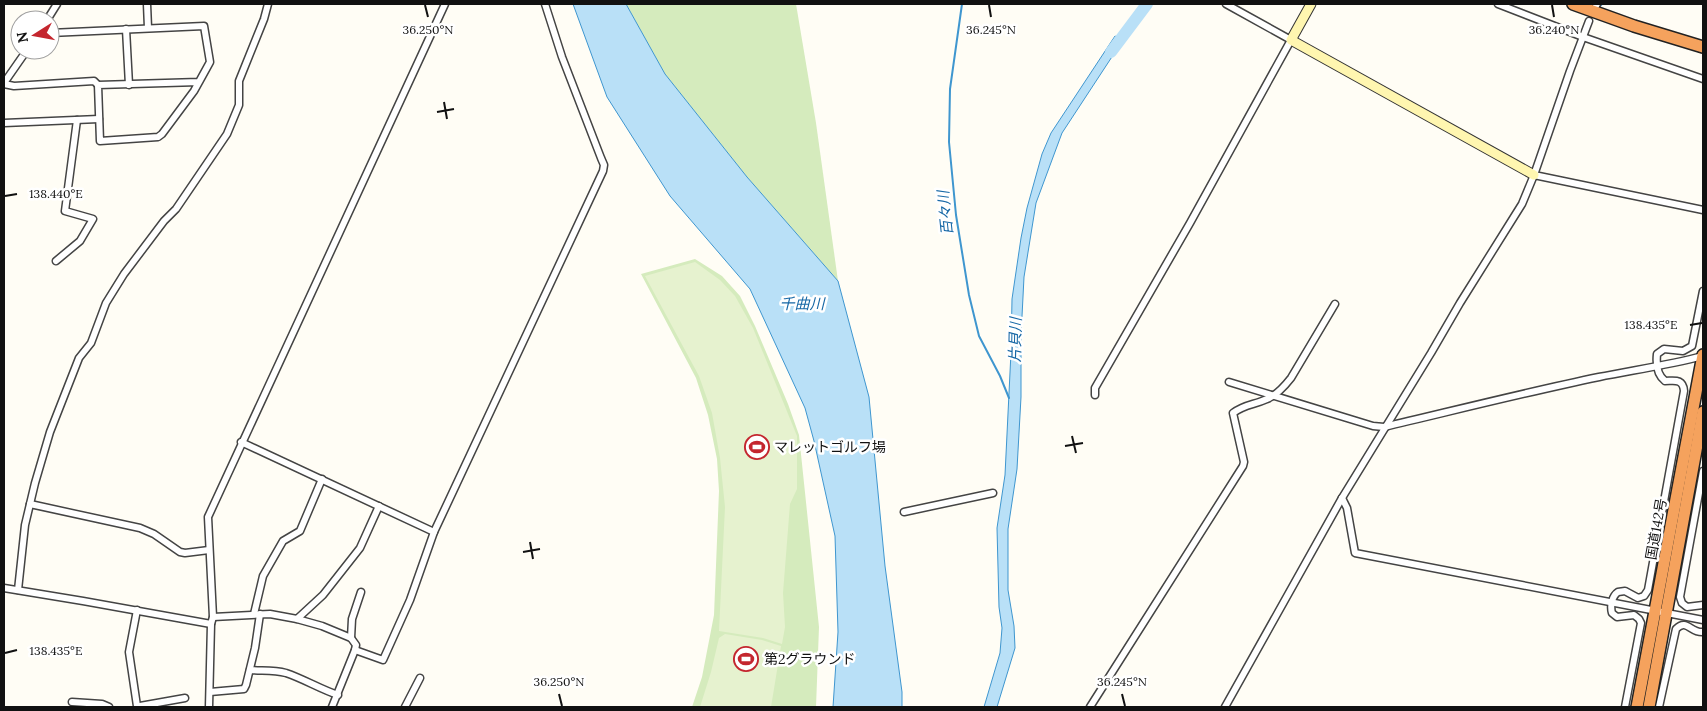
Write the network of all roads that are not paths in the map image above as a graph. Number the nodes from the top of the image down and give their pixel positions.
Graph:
1 (147, 4) edge
2 (268, 4) edge
3 (446, 4) edge
4 (545, 4) edge
5 (1226, 4) edge
6 (1311, 4) edge
7 (1498, 4) edge
8 (1573, 4) edge
9 (1590, 21) dead end
10 (148, 28) junction
11 (126, 29) junction
12 (60, 32) edge
13 (1583, 37) junction
14 (1291, 40) junction
15 (1703, 47) edge
16 (20, 60) edge
17 (1703, 79) edge
18 (199, 82) junction
19 (4, 83) edge
20 (98, 85) junction
21 (129, 85) junction
22 (99, 119) junction
23 (77, 120) junction
24 (4, 123) edge
25 (1534, 176) junction
26 (1703, 210) edge
27 (56, 261) dead end
28 (1703, 291) edge
29 (1335, 304) dead end
30 (1703, 356) edge
31 (1657, 367) junction
32 (1229, 382) dead end
33 (1095, 395) dead end
34 (1275, 395) junction
35 (1703, 412) edge
36 (1384, 428) junction
37 (241, 442) junction
38 (1699, 475) edge
39 (322, 479) junction
40 (994, 493) dead end
41 (1342, 498) junction
42 (30, 504) junction
43 (379, 506) junction
44 (904, 512) dead end
45 (434, 532) junction
46 (209, 550) junction
47 (4, 588) edge
48 (18, 590) junction
49 (361, 592) dead end
50 (1612, 603) junction
51 (1703, 605) edge
52 (136, 610) junction
53 (1662, 612) junction
54 (257, 614) junction
55 (214, 617) junction
56 (297, 619) junction
57 (1703, 620) edge
58 (211, 624) junction
59 (1703, 632) edge
60 (351, 638) junction
61 (355, 650) junction
62 (250, 670) junction
63 (420, 678) dead end
64 (210, 692) junction
65 (338, 695) junction
66 (185, 698) dead end
67 (72, 702) dead end
68 (139, 706) edge
69 (109, 707) edge
70 (129, 707) edge
71 (209, 707) edge
72 (332, 707) edge
73 (405, 707) edge
74 (1090, 707) edge
75 (1225, 707) edge
76 (1625, 707) edge
77 (1637, 707) edge
78 (1649, 707) edge
79 (1659, 707) edge

1 - 10 street
2 - 42 street
3 - 37 street
4 - 45 street
5 - 14 street
6 - 14 street
7 - 13 street
8 - 15 highway
9 - 13 street
10 - 11 street
10 - 18 street
11 - 12 street
11 - 21 street
13 - 17 street
13 - 25 street
14 - 25 street
14 - 33 street
16 - 19 street
18 - 21 street
18 - 22 street
19 - 20 street
20 - 21 street
20 - 22 street
22 - 23 street
23 - 24 street
23 - 27 street
25 - 26 street
25 - 36 street
28 - 31 street
29 - 34 street
30 - 31 street
30 - 53 highway, 国道142号
31 - 36 street
31 - 50 street
32 - 34 street
34 - 36 street
34 - 74 street
35 - 38 highway, 国道142号
36 - 41 street
37 - 39 street
37 - 46 street
38 - 51 street
38 - 53 highway, 国道142号
39 - 43 street
39 - 54 street
40 - 44 street
41 - 50 street
41 - 75 street
42 - 46 street
42 - 48 street
43 - 45 street
43 - 56 street
45 - 61 street
46 - 55 street
47 - 48 street
48 - 52 street
49 - 60 street
50 - 53 street
50 - 76 street
52 - 58 street
52 - 68 street
53 - 57 street
53 - 77 highway, 国道142号
53 - 78 highway, 国道142号
54 - 55 street
54 - 56 street
54 - 62 street
55 - 58 street
56 - 60 street
58 - 64 street
59 - 79 street
60 - 61 street
61 - 65 street
62 - 64 street
62 - 65 street
63 - 73 street
64 - 71 street
65 - 72 street
66 - 68 street
67 - 69 street
68 - 70 street

